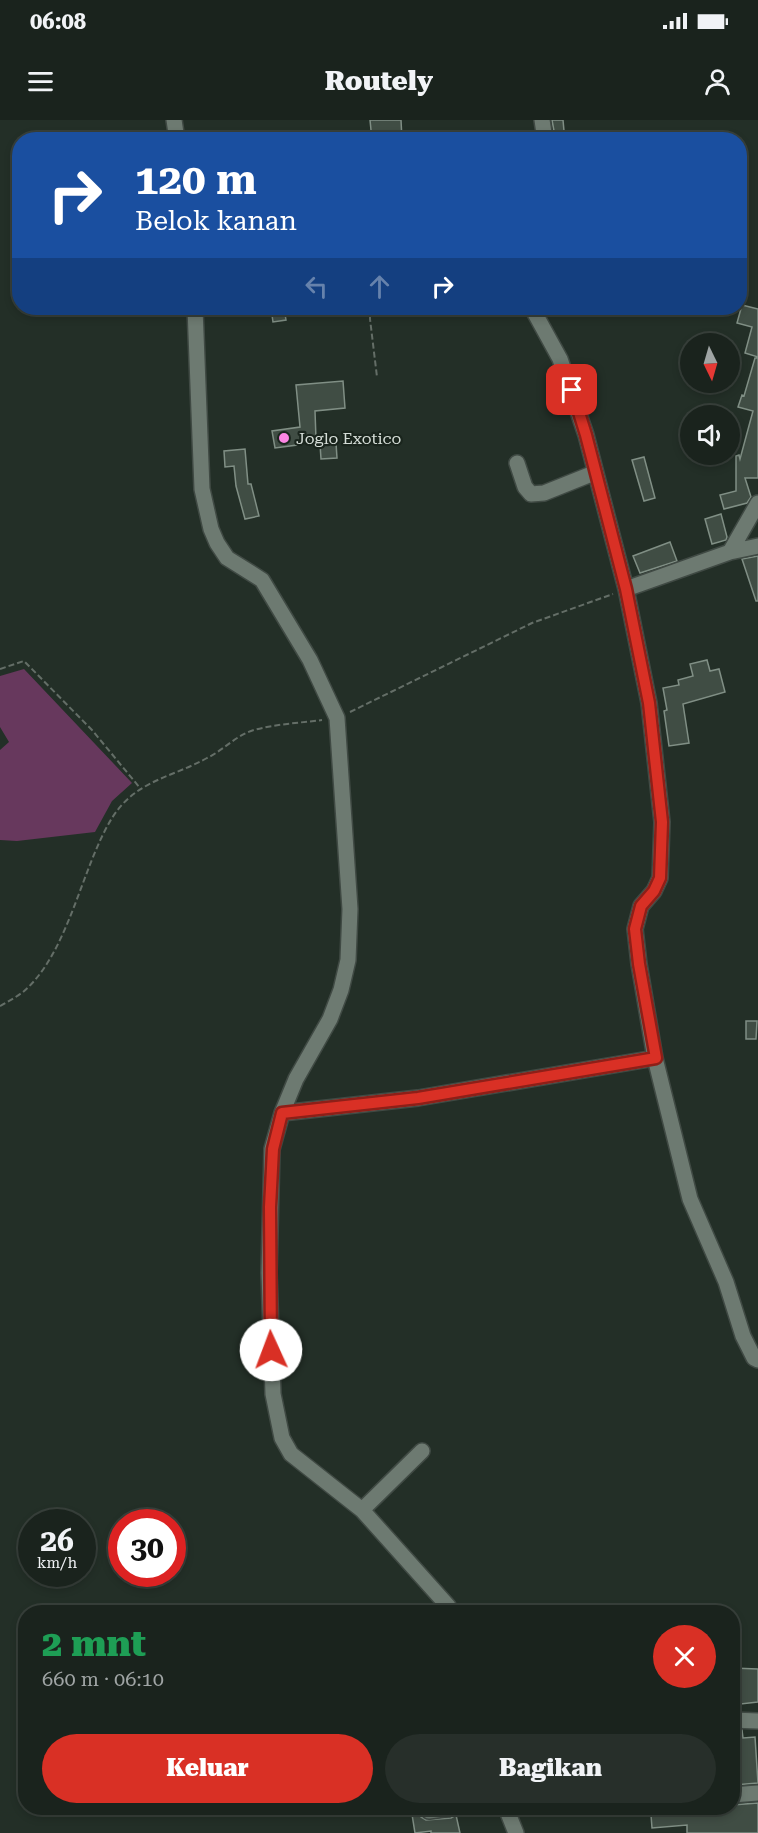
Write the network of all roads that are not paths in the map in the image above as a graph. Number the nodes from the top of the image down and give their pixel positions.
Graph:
1 (195, 315) edge
2 (536, 315) edge
3 (517, 463) dead end
4 (594, 473) junction
5 (758, 503) edge
6 (758, 546) edge
7 (730, 552) junction
8 (626, 589) junction
9 (656, 1058) junction
10 (282, 1113) junction
11 (758, 1360) edge
12 (422, 1451) dead end
13 (362, 1510) junction
14 (446, 1605) edge
15 (740, 1720) edge
16 (758, 1721) edge
17 (758, 1793) edge
18 (740, 1794) edge
19 (509, 1815) edge
20 (516, 1833) edge

1 - 10 street
2 - 4 street
3 - 4 street
4 - 8 street
5 - 7 street
6 - 7 street
7 - 8 street
8 - 9 street
9 - 10 street
9 - 11 street
10 - 13 street
12 - 13 street
13 - 14 street
15 - 16 street
17 - 18 street
19 - 20 street

